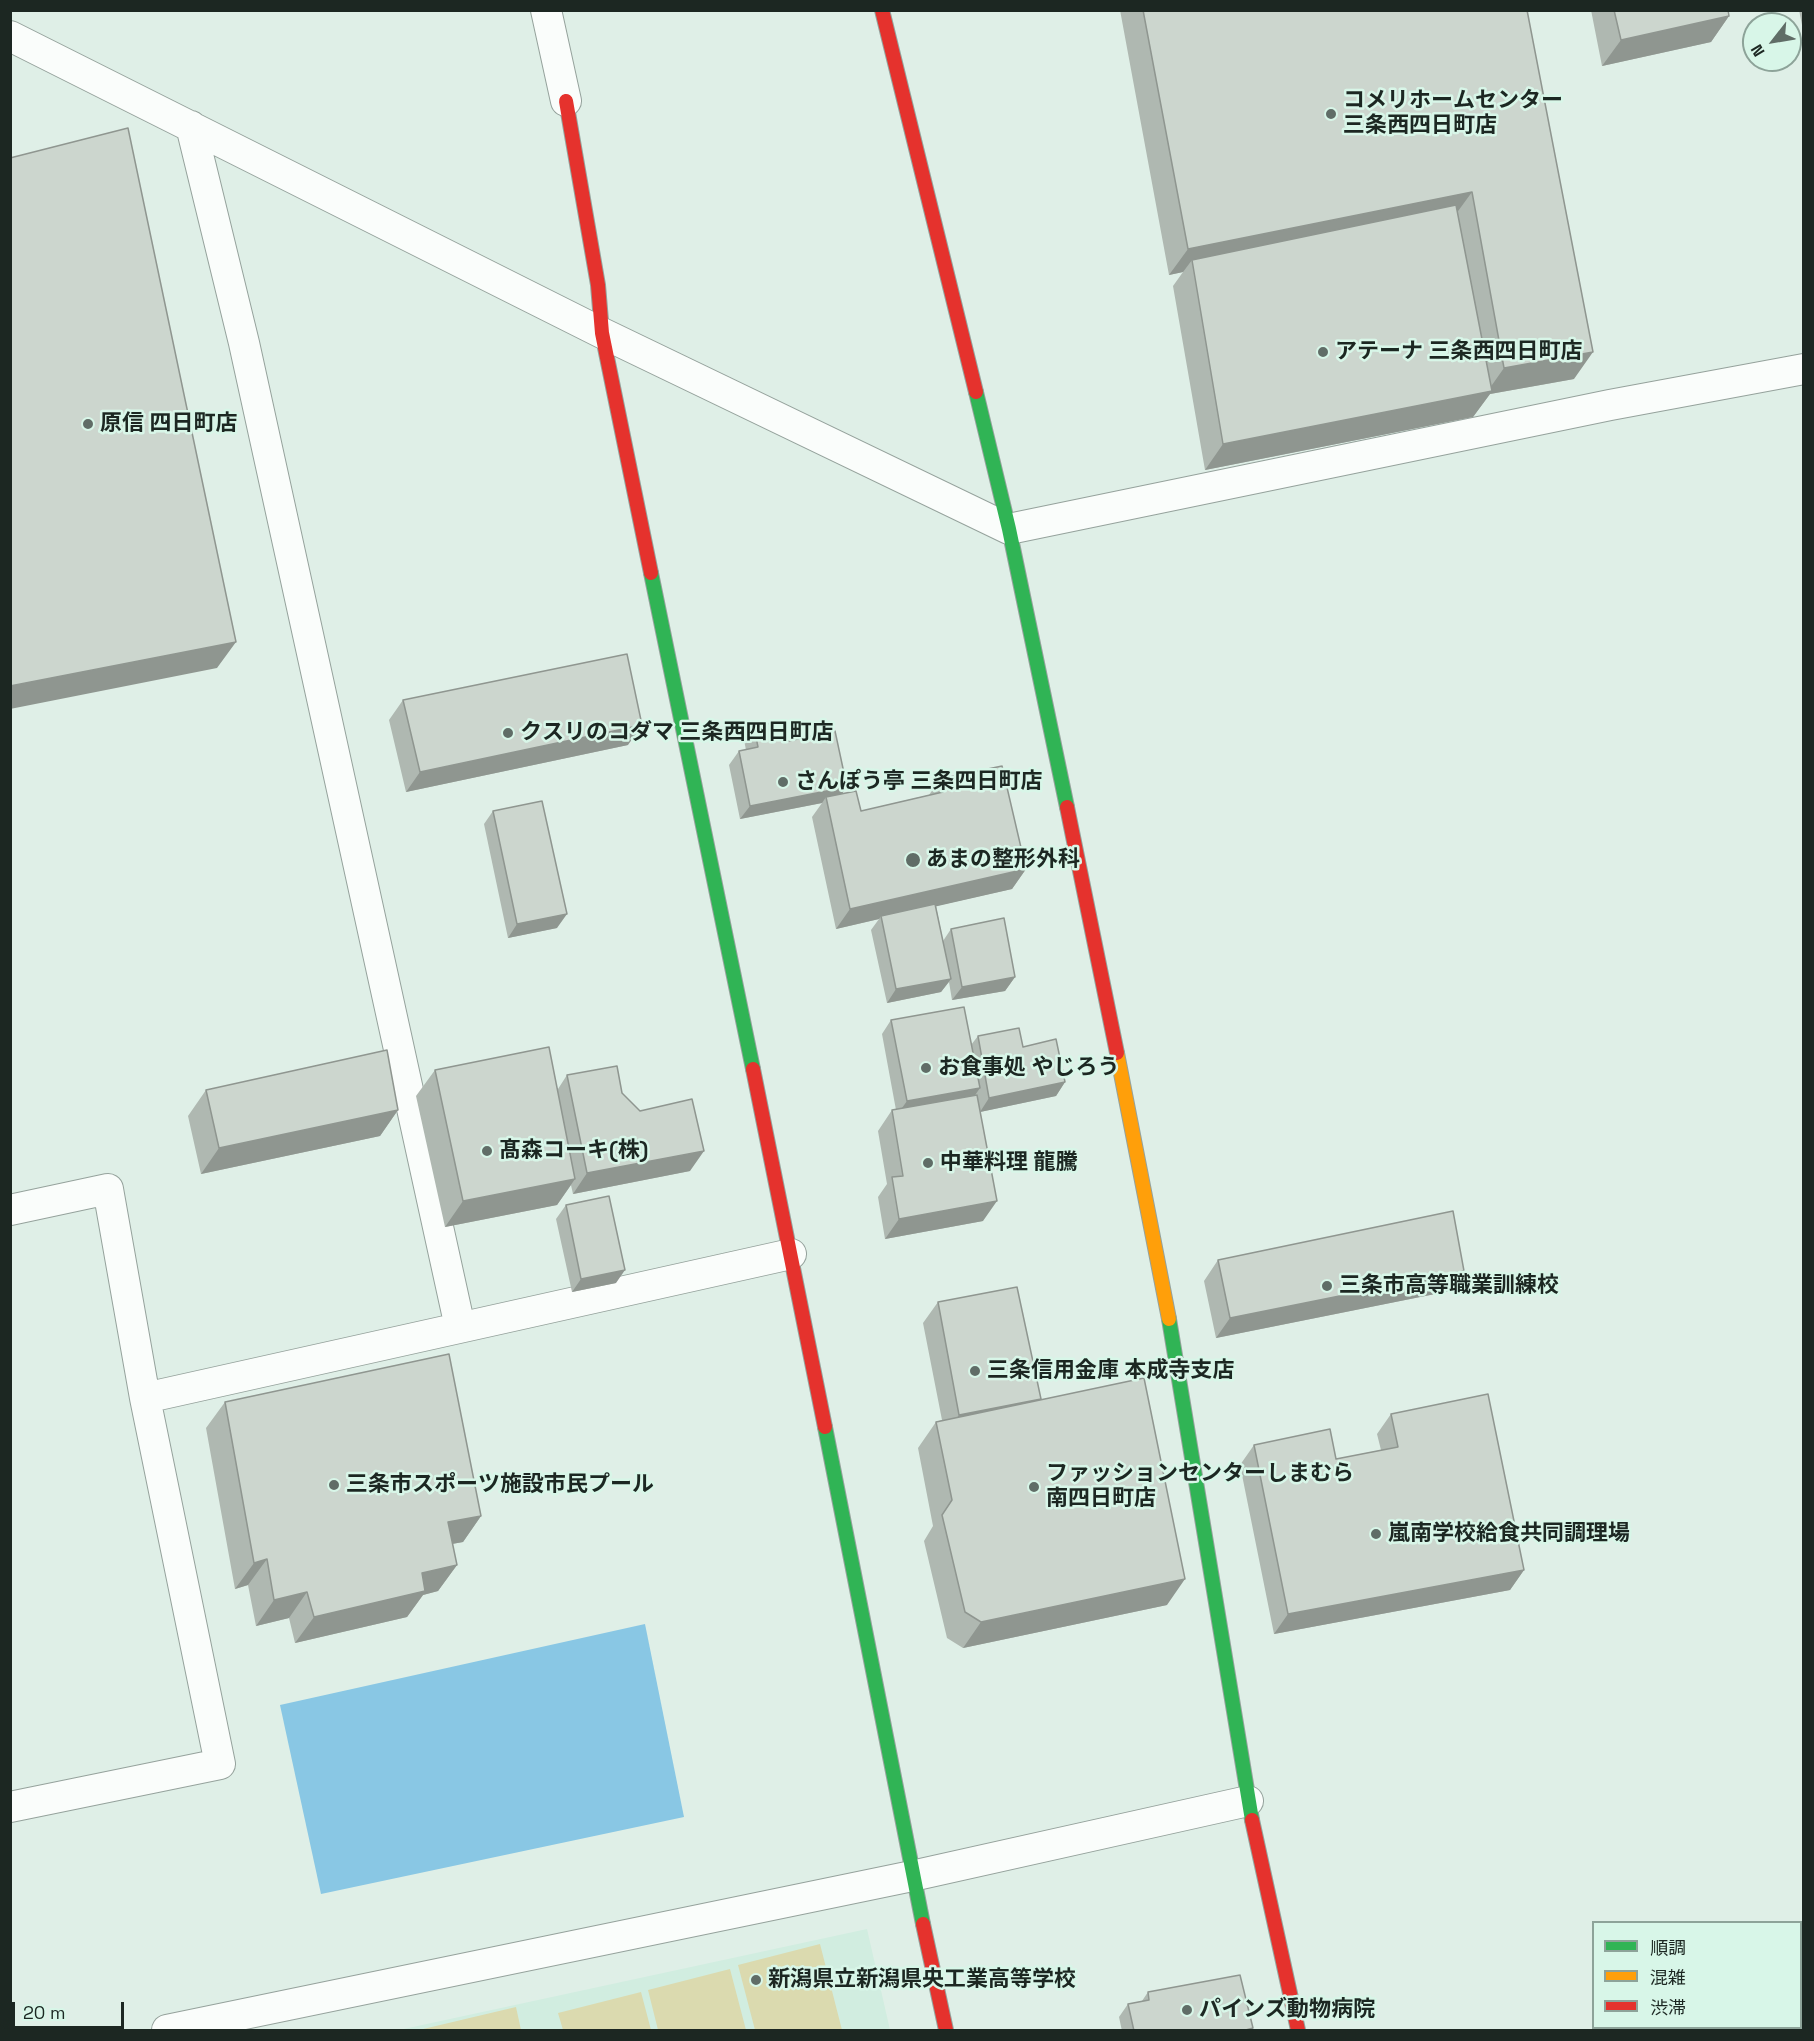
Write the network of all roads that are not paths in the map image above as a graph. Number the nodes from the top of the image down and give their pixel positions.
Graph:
1 (546, 10) edge
2 (882, 10) edge
3 (10, 36) edge
4 (566, 101) joint
5 (191, 126) junction
6 (602, 333) junction
7 (1803, 369) edge
8 (1009, 529) junction
9 (10, 1210) edge
10 (791, 1254) junction
11 (460, 1327) junction
12 (145, 1398) junction
13 (1248, 1801) junction
14 (10, 1807) edge
15 (912, 1876) junction
16 (167, 2031) edge
17 (946, 2031) edge
18 (1298, 2031) edge

1 - 4 street
2 - 8 street
3 - 5 street
4 - 6 street
5 - 6 street
5 - 11 street
6 - 8 street
6 - 10 street
7 - 8 street
8 - 13 street
9 - 12 street
10 - 11 street
10 - 15 street
11 - 12 street
12 - 14 street
13 - 15 street
13 - 18 street
15 - 16 street
15 - 17 street

